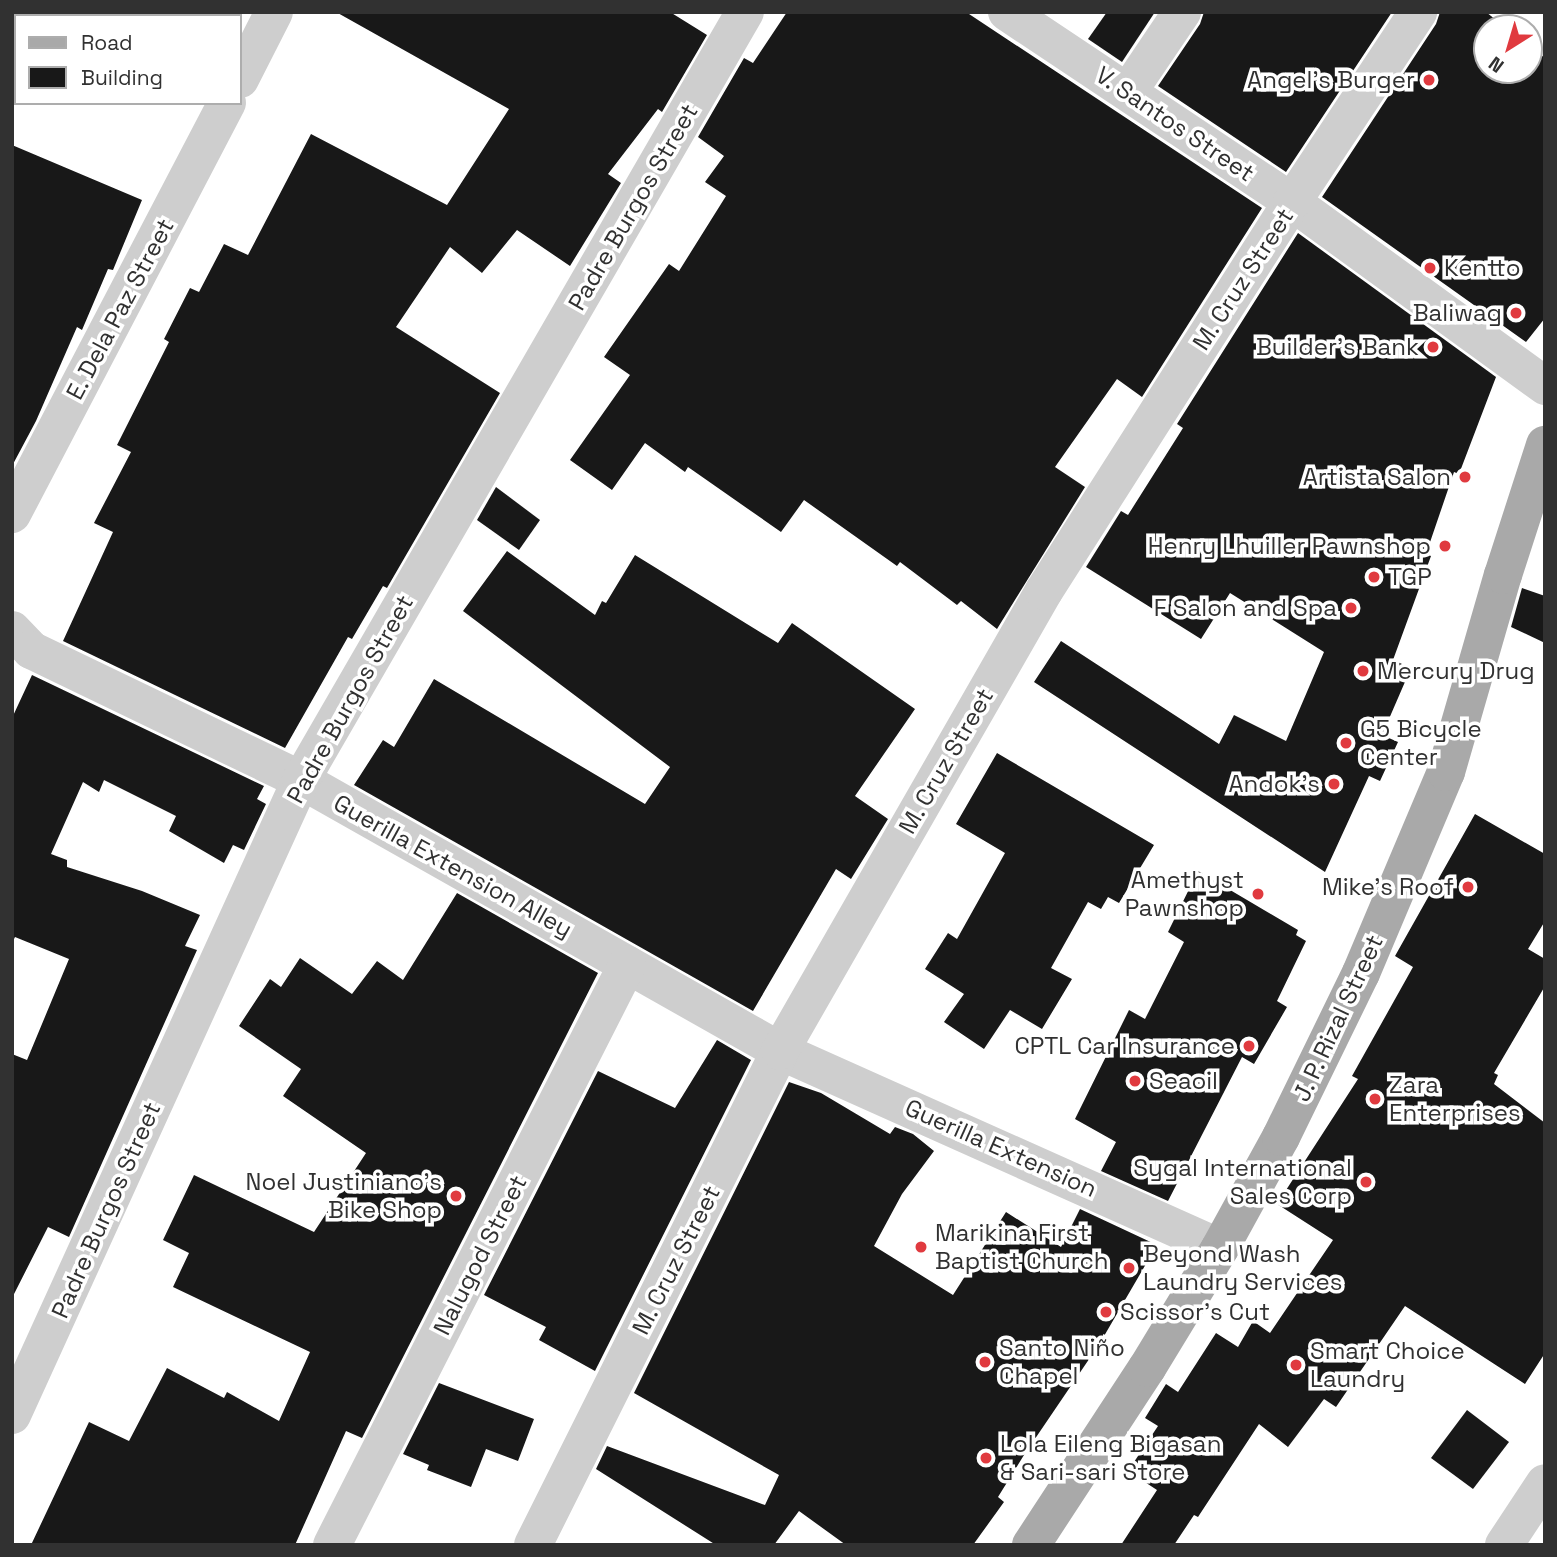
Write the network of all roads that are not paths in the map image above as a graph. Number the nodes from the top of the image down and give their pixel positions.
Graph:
1 (274, 12) edge
2 (745, 12) edge
3 (1007, 12) edge
4 (1182, 12) edge
5 (1418, 12) edge
6 (242, 75) edge
7 (1128, 92) junction
8 (226, 105) edge
9 (1292, 202) junction
10 (1545, 386) edge
11 (1545, 445) edge
12 (12, 514) edge
13 (12, 631) edge
14 (301, 780) junction
15 (627, 965) junction
16 (780, 1051) junction
17 (1220, 1248) junction
18 (12, 1415) edge
19 (1545, 1483) edge
20 (332, 1545) edge
21 (533, 1545) edge
22 (1031, 1545) edge
23 (1504, 1545) edge

1 - 6 street
2 - 14 street, Padre Burgos Street
3 - 7 street, V. Santos Street
4 - 7 street
5 - 9 street, M. Cruz Street
7 - 9 street, V. Santos Street
8 - 12 street, E. Dela Paz Street
9 - 10 street, V. Santos Street
9 - 16 street, M. Cruz Street
11 - 17 main road, J. P. Rizal Street
13 - 14 street, Guerilla Extension Alley
14 - 15 street, Guerilla Extension Alley
14 - 18 street, Padre Burgos Street
15 - 16 street, Guerilla Extension Alley
15 - 20 street, Nalugod Street
16 - 17 street, Guerilla Extension
16 - 21 street, M. Cruz Street
17 - 22 main road, J. P. Rizal Street
19 - 23 street

